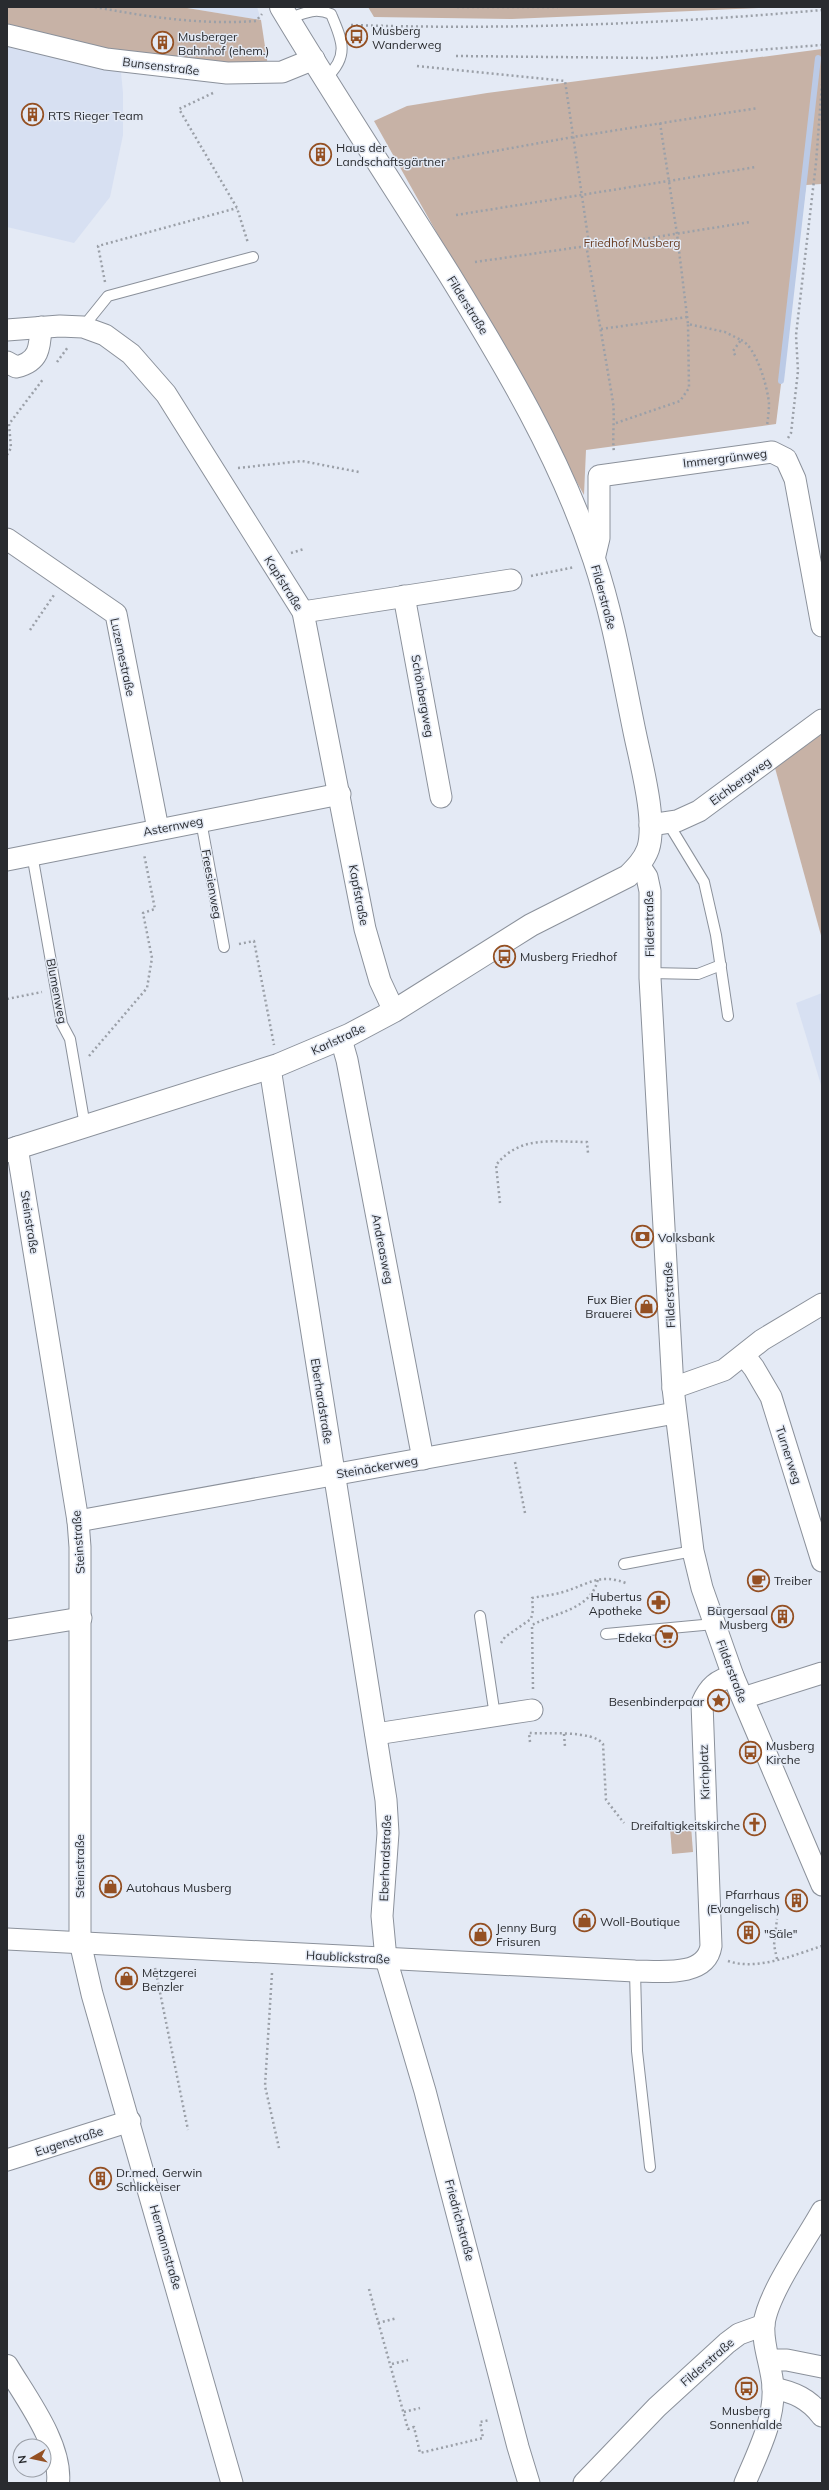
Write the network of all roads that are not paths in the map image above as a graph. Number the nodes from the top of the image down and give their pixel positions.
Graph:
1 (285, 13) edge
2 (7, 34) edge
3 (314, 59) junction
4 (326, 78) junction
5 (253, 257) road end
6 (41, 327) junction
7 (83, 327) junction
8 (7, 330) edge
9 (7, 362) edge
10 (7, 539) edge
11 (594, 560) junction
12 (511, 580) road end
13 (404, 596) junction
14 (303, 612) junction
15 (822, 626) edge
16 (822, 720) edge
17 (340, 794) junction
18 (441, 797) dead end
19 (201, 821) junction
20 (659, 824) junction
21 (149, 830) junction
22 (32, 854) junction
23 (7, 860) edge
24 (639, 865) junction
25 (224, 947) road end
26 (721, 965) junction
27 (650, 973) junction
28 (394, 1011) junction
29 (728, 1016) dead end
30 (341, 1039) junction
31 (274, 1067) junction
32 (85, 1126) junction
33 (12, 1149) edge
34 (822, 1304) edge
35 (744, 1355) junction
36 (673, 1388) junction
37 (675, 1413) junction
38 (423, 1459) junction
39 (334, 1475) junction
40 (78, 1521) junction
41 (693, 1551) junction
42 (822, 1561) edge
43 (624, 1564) dead end
44 (480, 1616) dead end
45 (81, 1618) junction
46 (714, 1624) junction
47 (7, 1630) edge
48 (606, 1634) dead end
49 (822, 1673) edge
50 (733, 1676) junction
51 (743, 1698) junction
52 (532, 1710) road end
53 (495, 1716) junction
54 (376, 1734) junction
55 (822, 1883) edge
56 (7, 1939) edge
57 (80, 1942) junction
58 (386, 1959) junction
59 (688, 1970) joint
60 (635, 1971) junction
61 (130, 2121) junction
62 (7, 2160) edge
63 (650, 2167) dead end
64 (822, 2211) edge
65 (764, 2324) junction
66 (770, 2360) junction
67 (7, 2366) edge
68 (822, 2367) edge
69 (773, 2388) junction
70 (822, 2416) edge
71 (59, 2482) edge
72 (232, 2483) edge
73 (529, 2483) edge
74 (584, 2483) edge
75 (745, 2483) edge

1 - 3 main road, Filderstraße
1 - 4 lane
2 - 3 street, Bunsenstraße
3 - 4 main road, Filderstraße
4 - 11 main road, Filderstraße
5 - 7 lane
6 - 7 street, Kapfstraße
6 - 8 street, Kapfstraße
6 - 9 street
7 - 14 street, Kapfstraße
10 - 21 street, Luzernestraße
11 - 15 street, Immergrünweg
11 - 20 main road, Filderstraße
12 - 13 street
13 - 14 street
13 - 18 street, Schönbergweg
14 - 17 street, Kapfstraße
16 - 20 street, Eichbergweg
17 - 19 street, Asternweg
17 - 28 street, Kapfstraße
19 - 21 street, Asternweg
19 - 25 lane, Freesienweg
20 - 24 main road, Filderstraße
20 - 26 lane
21 - 22 street, Asternweg
22 - 23 street, Asternweg
22 - 32 lane, Blumenweg
24 - 27 street, Filderstraße
24 - 28 main road, Karlstraße
26 - 27 lane
26 - 29 lane
27 - 36 street, Filderstraße
28 - 30 main road, Karlstraße
30 - 31 main road, Karlstraße
30 - 38 street, Andreasweg
31 - 32 main road, Karlstraße
31 - 39 street, Eberhardstraße
32 - 33 main road, Karlstraße
33 - 40 street, Steinstraße
34 - 35 street
35 - 36 street
35 - 42 street, Turnerweg
36 - 37 street, Filderstraße
37 - 38 street, Steinäckerweg
37 - 41 street, Filderstraße
38 - 39 street, Steinäckerweg
39 - 40 street, Steinäckerweg
39 - 54 street, Eberhardstraße
40 - 45 street, Steinstraße
41 - 43 lane
41 - 46 street, Filderstraße
44 - 53 lane
45 - 47 street
45 - 57 street, Steinstraße
46 - 48 lane
46 - 50 street, Filderstraße
49 - 51 street
50 - 51 street, Filderstraße
50 - 59 street, Kirchplatz
51 - 55 street, Filderstraße
52 - 53 street
53 - 54 street
54 - 58 street, Eberhardstraße
56 - 57 street, Haublickstraße
57 - 58 street, Haublickstraße
57 - 61 street, Hermannstraße
58 - 60 street, Haublickstraße
58 - 73 street, Friedrichstraße
59 - 60 street, Haublickstraße
60 - 63 lane
61 - 62 street, Eugenstraße
61 - 72 street, Hermannstraße
64 - 65 street
65 - 66 street
65 - 74 street, Filderstraße
66 - 68 street
66 - 69 street
67 - 71 main road
69 - 70 street
69 - 75 street

